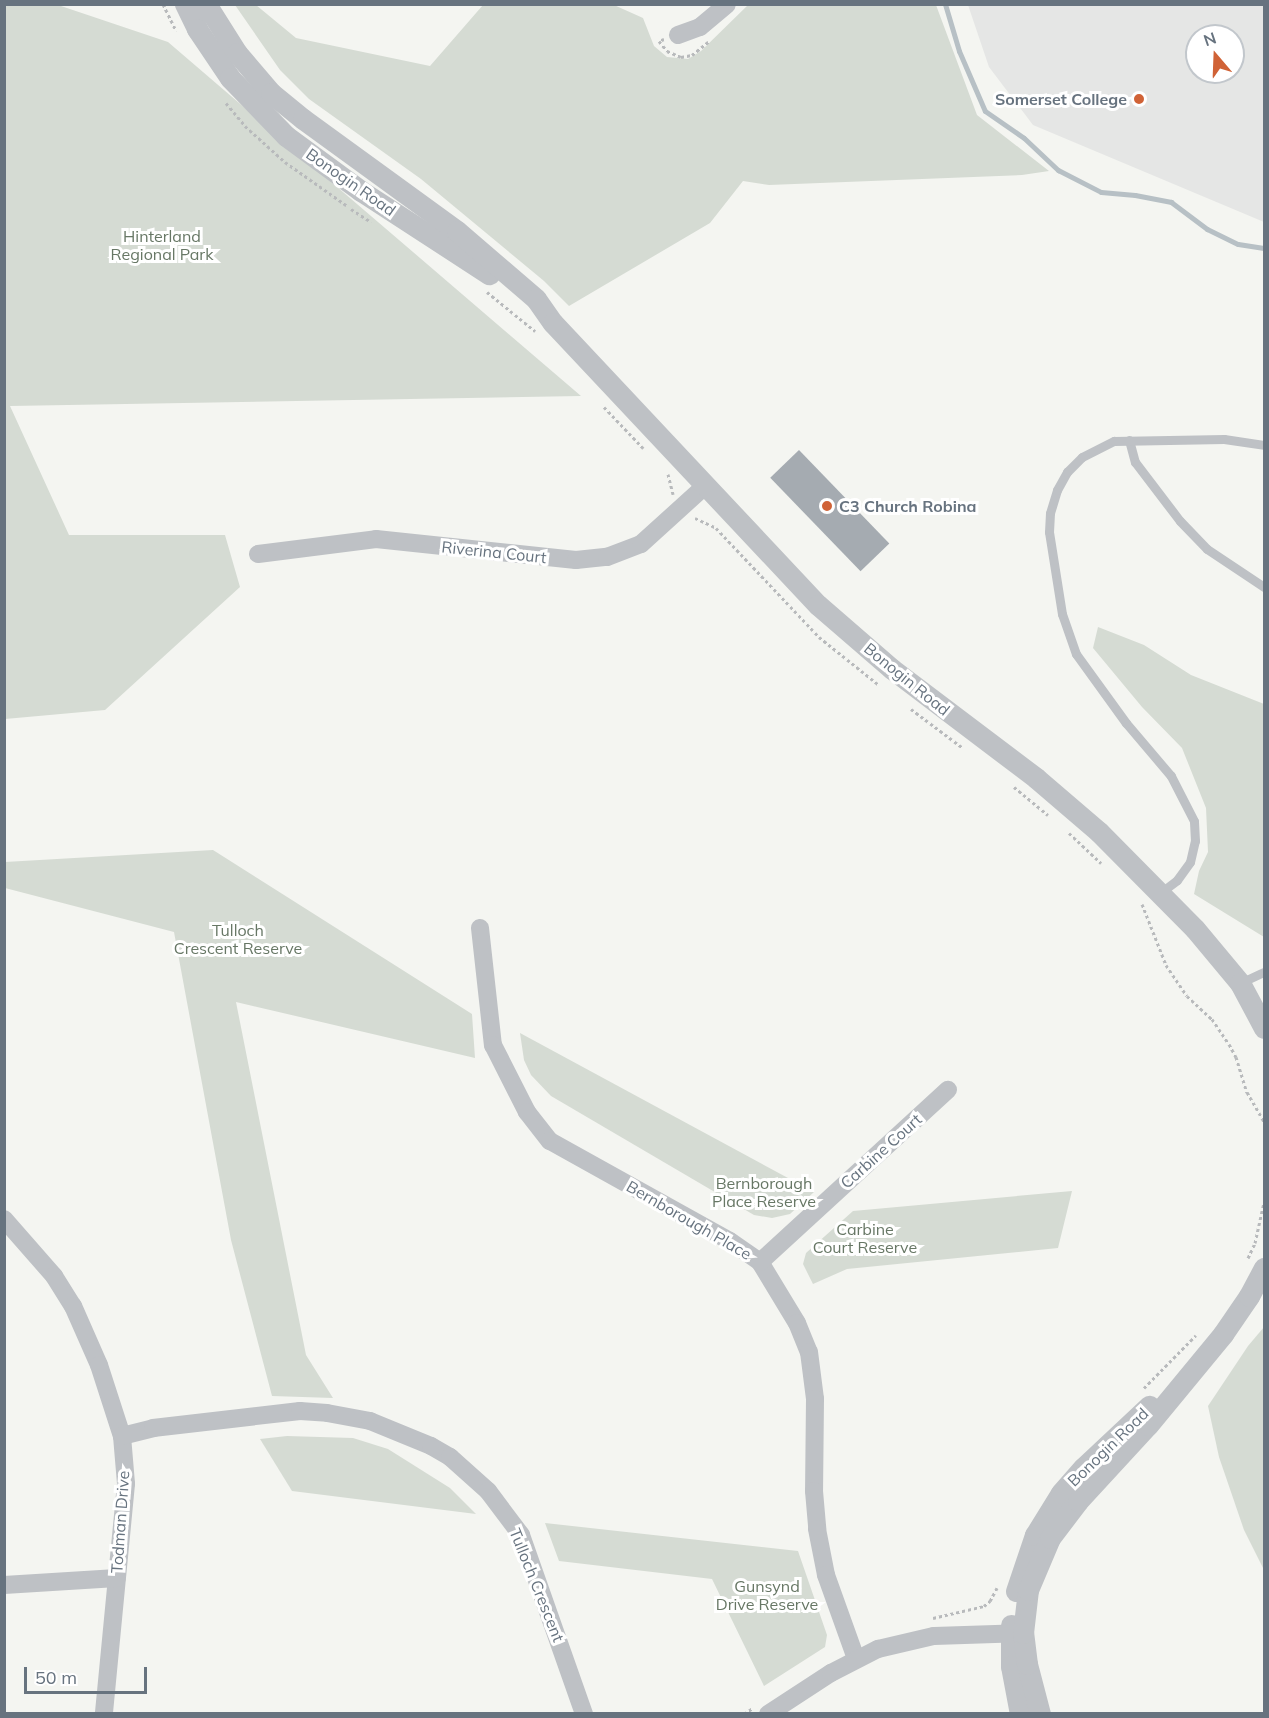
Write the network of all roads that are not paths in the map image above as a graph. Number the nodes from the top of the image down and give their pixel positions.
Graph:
1 (184, 4) edge
2 (206, 4) edge
3 (727, 4) edge
4 (678, 35) dead end
5 (271, 93) junction
6 (367, 195) junction
7 (544, 327) junction
8 (1129, 440) junction
9 (1264, 445) edge
10 (706, 485) junction
11 (258, 554) dead end
12 (1264, 586) edge
13 (1160, 893) junction
14 (480, 928) dead end
15 (1264, 972) edge
16 (1240, 983) junction
17 (1264, 1028) edge
18 (948, 1090) dead end
19 (4, 1219) edge
20 (760, 1262) junction
21 (1264, 1268) edge
22 (122, 1436) junction
23 (117, 1578) junction
24 (4, 1585) edge
25 (1017, 1634) junction
26 (856, 1659) junction
27 (104, 1713) edge
28 (584, 1713) edge
29 (768, 1713) edge
30 (1020, 1713) edge
31 (1040, 1713) edge

1 - 6 street, Bonogin Road
2 - 5 street, Bonogin Road
3 - 4 street
5 - 6 street
5 - 7 street, Bonogin Road
6 - 7 street, Bonogin Road
7 - 10 street, Bonogin Road
8 - 9 lane
8 - 12 lane
8 - 13 lane
10 - 11 street, Riverina Court
10 - 13 street, Bonogin Road
13 - 16 street, Bonogin Road
14 - 20 street, Bernborough Place
15 - 16 lane
16 - 17 street, Bonogin Road
18 - 20 street, Carbine Court
19 - 22 street, Todman Drive
20 - 26 street, Bernborough Place
21 - 25 street, Bonogin Road
22 - 23 street, Todman Drive
22 - 28 street, Tulloch Crescent
23 - 24 street
23 - 27 street, Todman Drive
25 - 26 street
25 - 30 street, Bonogin Road
25 - 31 street, Bonogin Road
26 - 29 street

